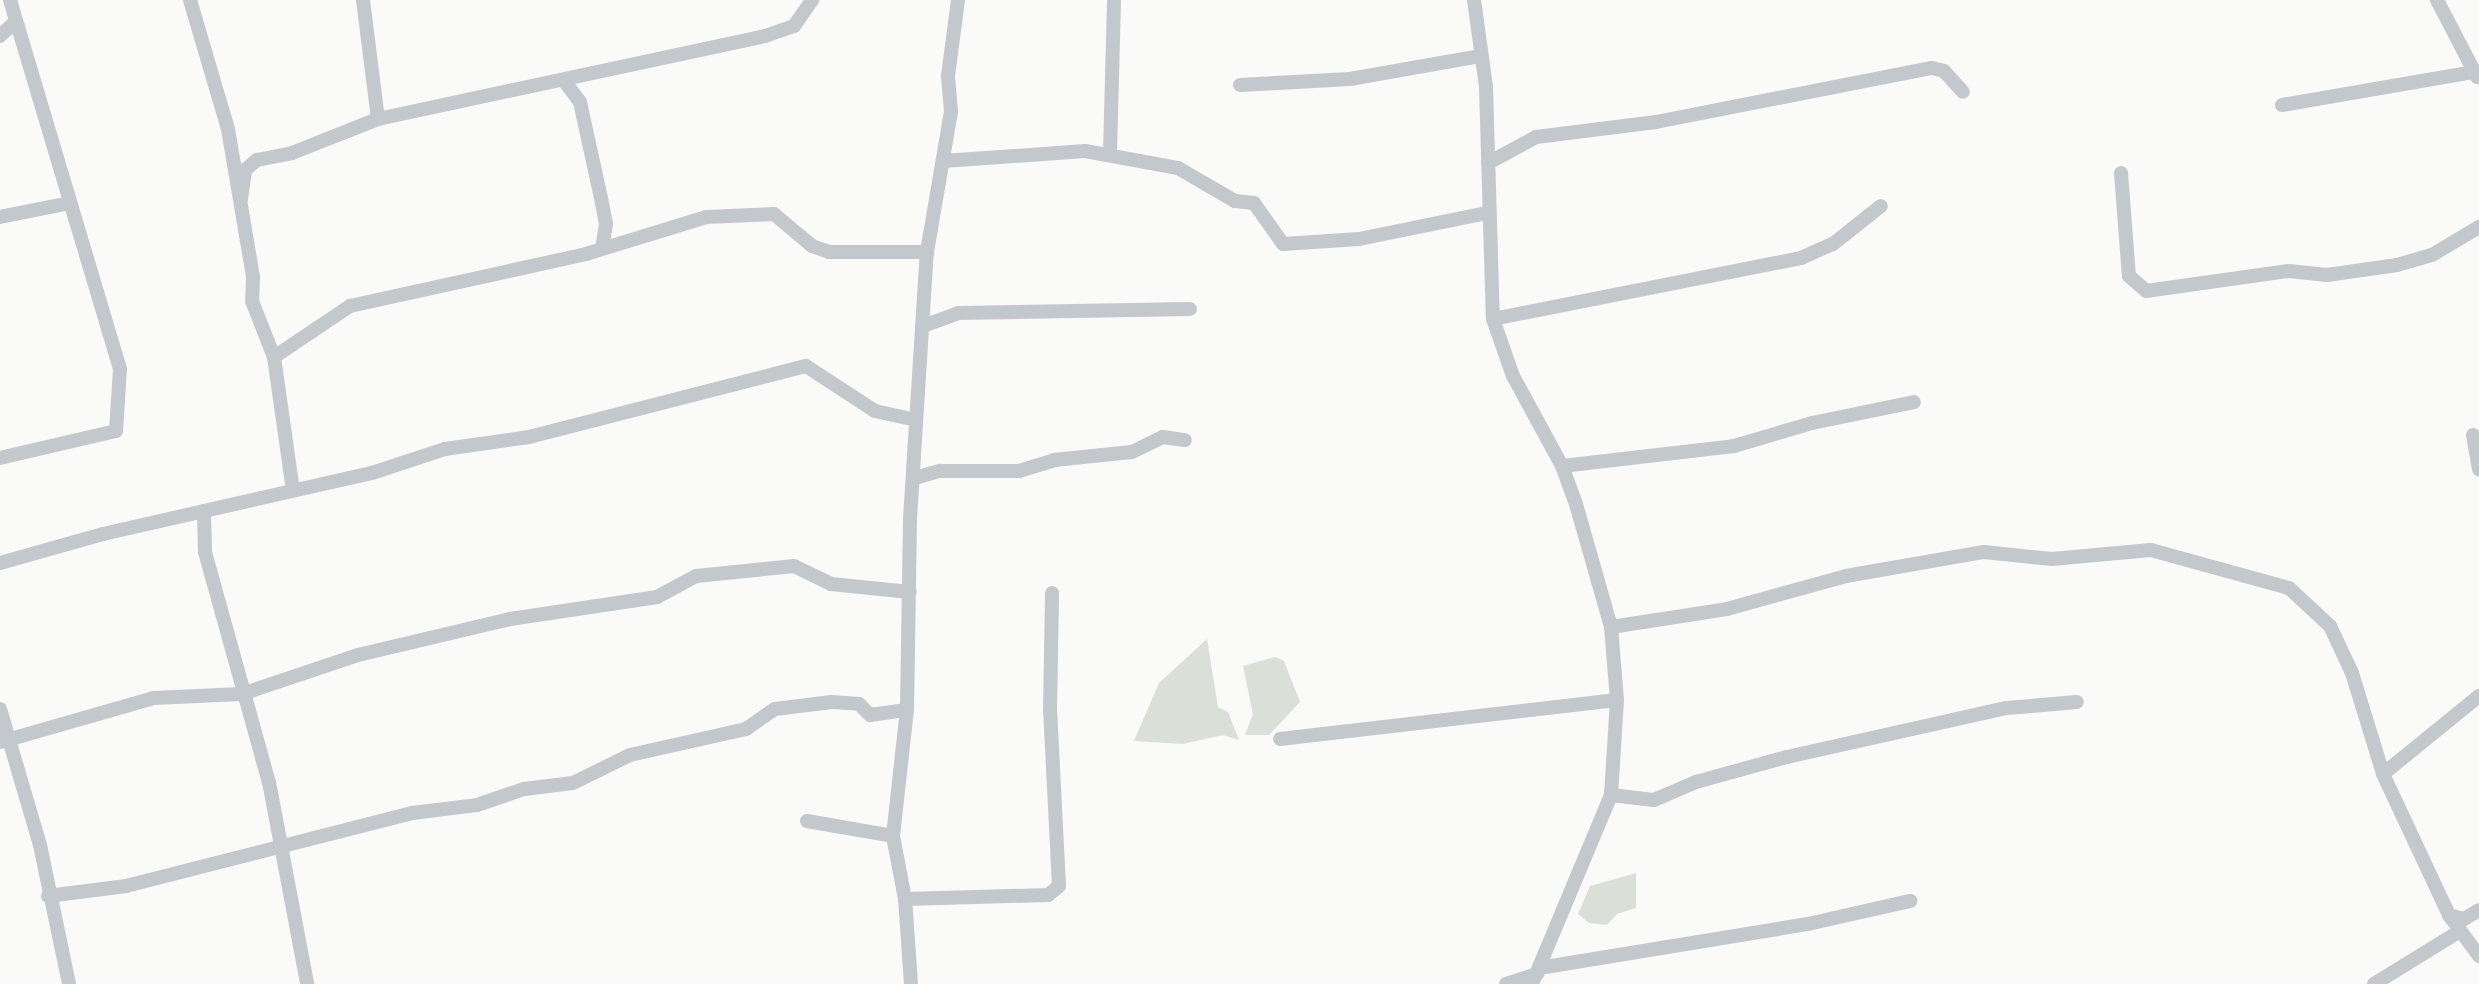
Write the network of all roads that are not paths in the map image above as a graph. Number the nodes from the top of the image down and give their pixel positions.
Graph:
1 (10, 0) edge
2 (190, 0) edge
3 (363, 0) edge
4 (812, 0) edge
5 (958, 0) edge
6 (1114, 0) edge
7 (1474, 0) edge
8 (2437, 0) edge
9 (15, 22) junction
10 (2, 36) edge
11 (20, 43) junction
12 (1481, 56) junction
13 (600, 72) junction
14 (2476, 76) edge
15 (565, 82) junction
16 (1240, 85) dead end
17 (1963, 92) dead end
18 (580, 102) junction
19 (2282, 105) dead end
20 (378, 119) junction
21 (228, 146) junction
22 (1110, 154) junction
23 (257, 160) junction
24 (943, 161) junction
25 (1488, 163) junction
26 (2121, 173) dead end
27 (241, 199) junction
28 (70, 203) junction
29 (1881, 206) dead end
30 (1487, 213) junction
31 (0, 217) edge
32 (2479, 227) edge
33 (602, 248) junction
34 (927, 252) junction
35 (1190, 309) dead end
36 (1493, 319) junction
37 (923, 326) junction
38 (274, 357) junction
39 (1914, 402) dead end
40 (916, 420) junction
41 (2473, 435) dead end
42 (1185, 440) dead end
43 (0, 458) edge
44 (1562, 466) junction
45 (2479, 469) edge
46 (915, 478) junction
47 (293, 490) junction
48 (204, 511) junction
49 (0, 563) edge
50 (910, 592) junction
51 (1052, 593) dead end
52 (1611, 627) junction
53 (242, 694) junction
54 (2479, 696) edge
55 (1617, 700) junction
56 (2077, 702) dead end
57 (0, 709) edge
58 (907, 710) junction
59 (1280, 739) dead end
60 (4, 742) edge
61 (2383, 774) junction
62 (1611, 795) junction
63 (807, 821) dead end
64 (893, 836) junction
65 (280, 847) junction
66 (48, 896) junction
67 (905, 899) junction
68 (1910, 901) dead end
69 (2479, 910) edge
70 (2449, 915) junction
71 (2460, 931) junction
72 (2479, 956) edge
73 (1536, 975) edge
74 (69, 984) edge
75 (307, 984) edge
76 (911, 984) edge
77 (1506, 984) edge
78 (2374, 984) edge

1 - 9 street
2 - 21 street
3 - 20 street
4 - 13 street
5 - 24 street
6 - 22 street
7 - 12 street
8 - 14 street
9 - 10 street
9 - 11 street
10 - 11 street
11 - 28 street
12 - 16 street
12 - 25 street
13 - 15 street
13 - 18 street
14 - 19 street
15 - 18 street
15 - 20 street
17 - 25 street
18 - 33 street
20 - 23 street
21 - 23 street
21 - 27 street
22 - 24 street
22 - 30 street
23 - 27 street
24 - 34 street
25 - 30 street
26 - 32 street
27 - 38 street
28 - 31 street
28 - 43 street
29 - 36 street
30 - 36 street
33 - 34 street
33 - 38 street
34 - 37 street
35 - 37 street
36 - 44 street
37 - 40 street
38 - 47 street
39 - 44 street
40 - 46 street
40 - 47 street
41 - 45 street
42 - 46 street
44 - 52 street
46 - 50 street
47 - 48 street
48 - 49 street
48 - 53 street
50 - 53 street
50 - 58 street
51 - 67 street
52 - 55 street
52 - 61 street
53 - 60 street
53 - 65 street
54 - 61 street
55 - 59 street
55 - 62 street
56 - 62 street
57 - 60 street
58 - 64 street
58 - 65 street
60 - 66 street
61 - 70 street
62 - 73 street
63 - 64 street
64 - 67 street
65 - 66 street
65 - 75 street
66 - 74 street
67 - 76 street
68 - 73 street
69 - 70 street
70 - 71 street
71 - 72 street
71 - 78 street
73 - 77 street

